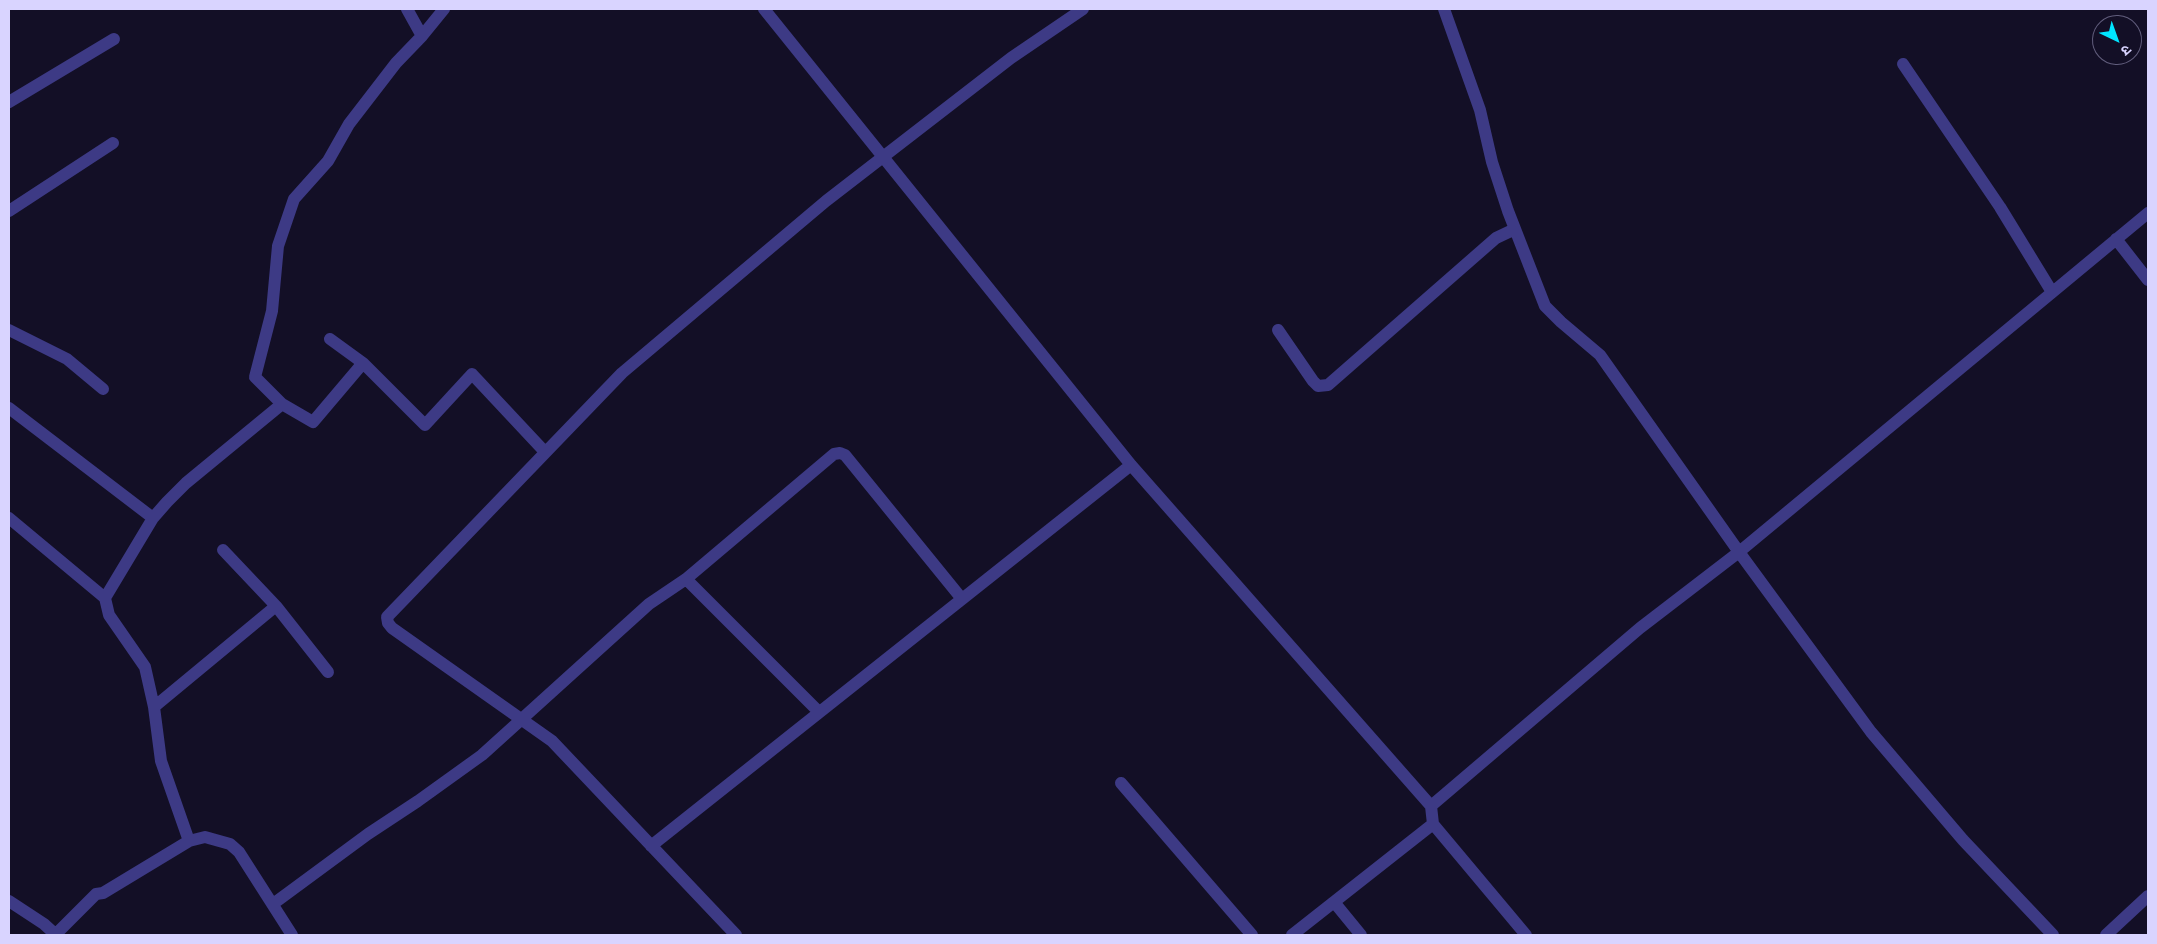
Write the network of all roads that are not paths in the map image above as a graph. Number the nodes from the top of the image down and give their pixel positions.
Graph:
1 (407, 9) edge
2 (444, 9) edge
3 (764, 9) edge
4 (1083, 9) edge
5 (1444, 9) edge
6 (422, 36) junction
7 (114, 38) dead end
8 (1903, 64) dead end
9 (9, 102) edge
10 (113, 143) dead end
11 (883, 157) junction
12 (9, 211) edge
13 (2148, 213) edge
14 (1515, 229) junction
15 (2116, 239) junction
16 (2148, 280) edge
17 (2052, 292) junction
18 (9, 330) edge
19 (1278, 330) dead end
20 (330, 339) dead end
21 (363, 363) junction
22 (103, 388) dead end
23 (282, 404) junction
24 (9, 408) edge
25 (545, 452) junction
26 (1131, 465) junction
27 (9, 518) edge
28 (153, 518) junction
29 (223, 550) dead end
30 (1739, 552) junction
31 (686, 579) junction
32 (105, 598) junction
33 (962, 599) junction
34 (276, 606) junction
35 (328, 672) dead end
36 (154, 707) junction
37 (820, 712) junction
38 (520, 719) junction
39 (1121, 783) dead end
40 (1431, 806) junction
41 (1433, 824) junction
42 (189, 841) junction
43 (651, 846) junction
44 (2148, 896) edge
45 (9, 901) edge
46 (1334, 902) junction
47 (273, 904) junction
48 (55, 935) edge
49 (292, 935) edge
50 (736, 935) edge
51 (1252, 935) edge
52 (1292, 935) edge
53 (1361, 935) edge
54 (1526, 935) edge
55 (2053, 935) edge
56 (2106, 935) edge

1 - 6 street
2 - 6 street
3 - 11 street
4 - 11 street
5 - 14 street
6 - 23 street
7 - 9 street
8 - 17 street
10 - 12 street
11 - 25 street
11 - 26 street
13 - 15 street
14 - 19 street
14 - 30 street
15 - 16 street
15 - 17 street
17 - 30 street
18 - 22 street
20 - 21 street
21 - 23 street
21 - 25 street
23 - 28 street
24 - 28 street
25 - 38 street
26 - 33 street
26 - 40 street
27 - 32 street
28 - 32 street
29 - 34 street
30 - 40 street
30 - 55 street
31 - 33 street
31 - 37 street
31 - 38 street
32 - 36 street
33 - 37 street
34 - 35 street
34 - 36 street
36 - 42 street
37 - 43 street
38 - 43 street
38 - 47 street
39 - 51 street
40 - 41 street
41 - 46 street
41 - 54 street
42 - 47 street
42 - 48 street
43 - 50 street
44 - 56 street
45 - 48 street
46 - 52 street
46 - 53 street
47 - 49 street

